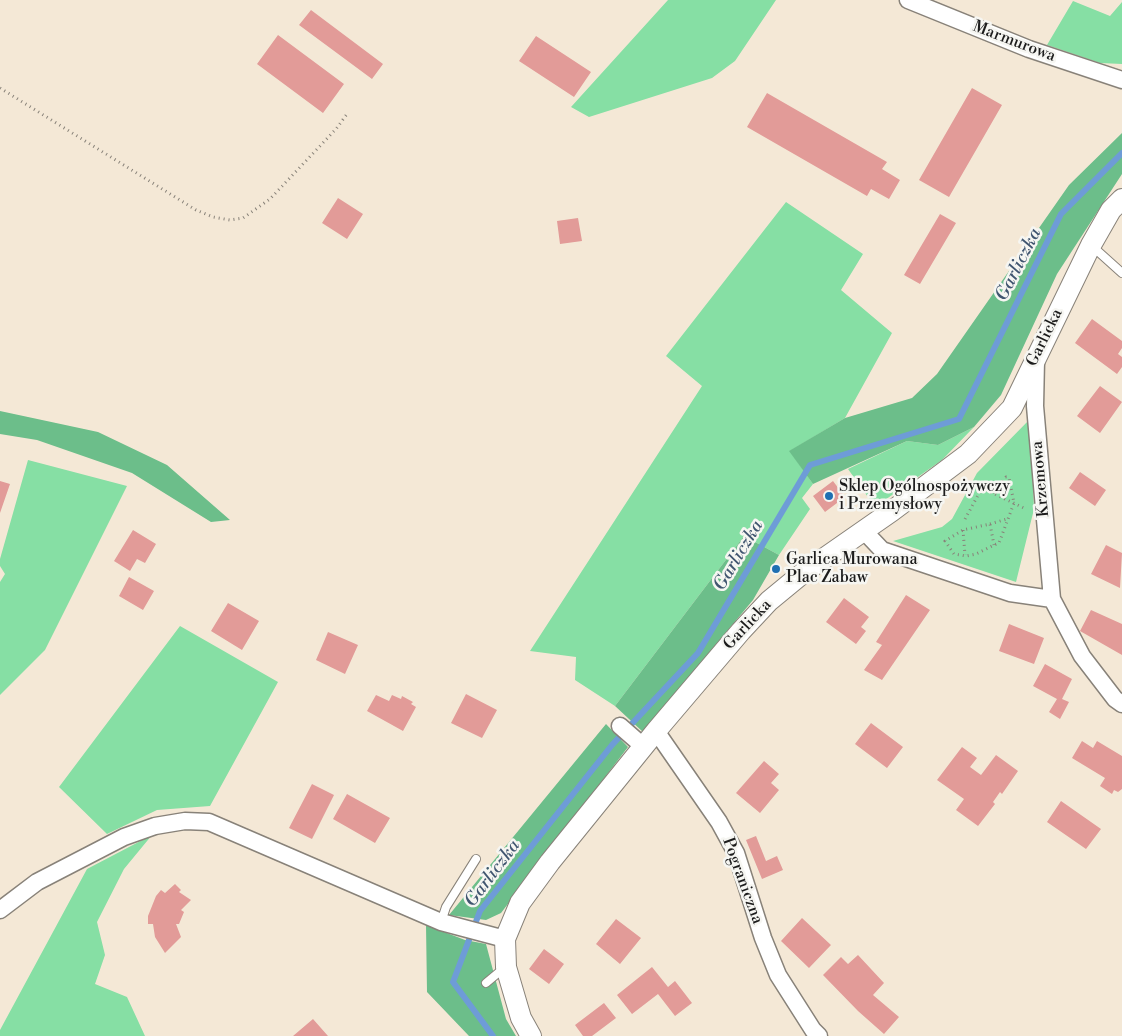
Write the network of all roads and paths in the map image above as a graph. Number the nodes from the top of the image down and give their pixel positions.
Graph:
1 (908, 0) edge
2 (1122, 80) edge
3 (0, 88) edge
4 (347, 114) dead end
5 (1122, 199) edge
6 (1090, 245) junction
7 (1122, 272) edge
8 (1036, 358) junction
9 (993, 493) junction
10 (1014, 503) junction
11 (1044, 518) junction
12 (965, 519) dead end
13 (1008, 519) junction
14 (990, 524) junction
15 (963, 530) junction
16 (864, 531) junction
17 (994, 545) junction
18 (965, 555) junction
19 (1052, 599) junction
20 (1122, 704) edge
21 (620, 726) dead end
22 (656, 731) junction
23 (641, 744) junction
24 (476, 859) dead end
25 (0, 910) edge
26 (441, 922) junction
27 (506, 939) junction
28 (506, 967) junction
29 (486, 983) dead end
30 (532, 1036) edge
31 (819, 1036) edge

1 - 2 street, Marmurowa
3 - 4 path
5 - 6 street, Garlicka
6 - 7 lane
6 - 8 street, Garlicka
8 - 11 street, Krzemowa
8 - 16 street, Garlicka
9 - 10 path
9 - 10 path
9 - 12 path
10 - 11 path
10 - 13 path
11 - 19 street, Krzemowa
13 - 14 path
13 - 17 path
14 - 15 path
14 - 17 path
15 - 18 path
15 - 18 path
16 - 19 street
16 - 22 street, Garlicka
17 - 18 path
19 - 20 street, Krzemowa
21 - 23 street
22 - 23 street, Garlicka
22 - 31 street, Pograniczna
23 - 27 street, Garlicka
24 - 26 lane
25 - 26 street
26 - 27 street
27 - 28 street
28 - 29 lane
28 - 30 street

